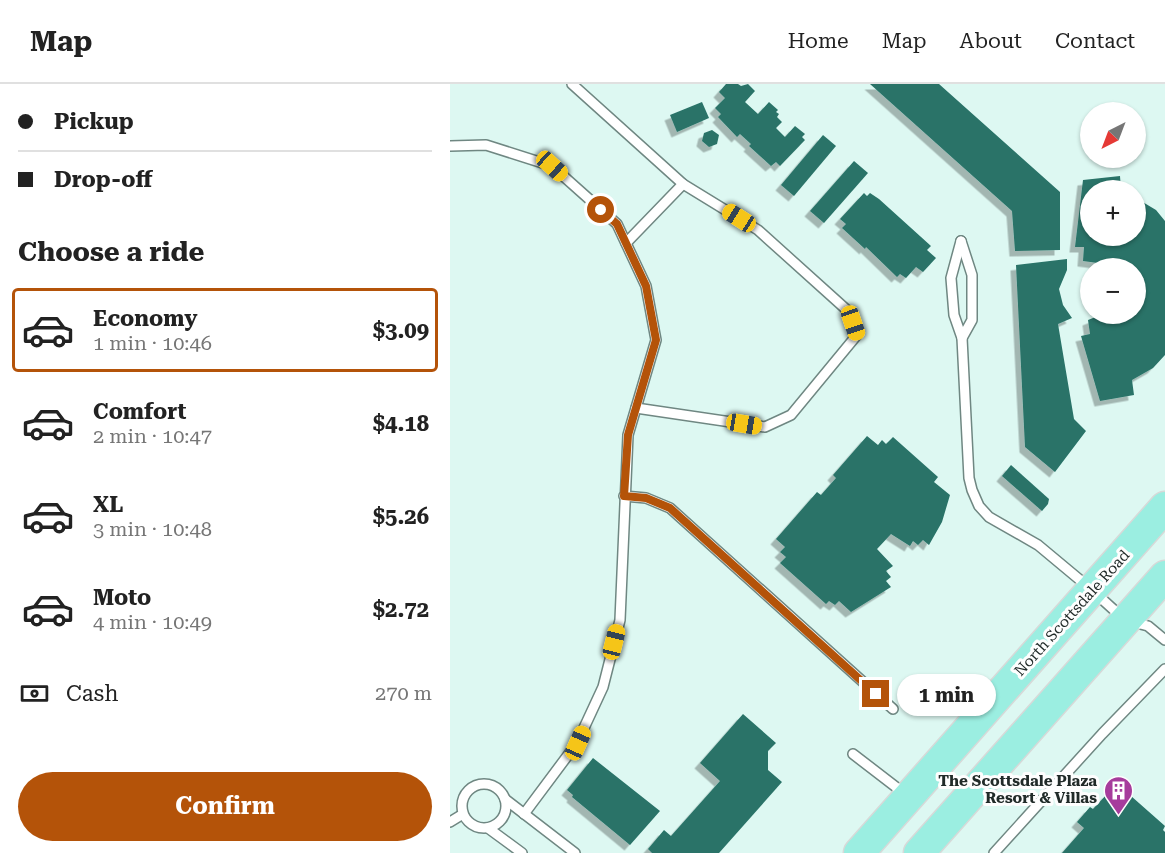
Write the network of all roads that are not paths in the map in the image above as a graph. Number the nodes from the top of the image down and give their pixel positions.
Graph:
1 (572, 84) edge
2 (450, 146) edge
3 (683, 183) junction
4 (626, 243) junction
5 (962, 338) junction
6 (636, 408) junction
7 (624, 496) junction
8 (1165, 507) edge
9 (1165, 576) edge
10 (1092, 590) junction
11 (1125, 620) junction
12 (1165, 640) edge
13 (1165, 669) edge
14 (893, 709) dead end
15 (853, 754) dead end
16 (909, 797) junction
17 (506, 799) junction
18 (463, 814) junction
19 (524, 814) junction
20 (450, 822) edge
21 (488, 828) junction
22 (522, 853) edge
23 (575, 853) edge
24 (859, 853) edge
25 (919, 853) edge
26 (993, 853) edge

1 - 3 lane
2 - 4 lane
3 - 4 lane
3 - 6 lane
4 - 6 lane
5 - 5 lane
5 - 10 lane
6 - 7 lane
7 - 14 lane
7 - 19 lane
8 - 10 main road, North Scottsdale Road
9 - 11 main road
10 - 11 lane
10 - 16 main road, North Scottsdale Road
11 - 12 lane
11 - 25 main road
13 - 26 lane
15 - 16 lane
16 - 24 main road, North Scottsdale Road
17 - 18 lane
17 - 19 lane
17 - 21 lane
18 - 20 lane
18 - 21 lane
19 - 23 lane
21 - 22 lane

